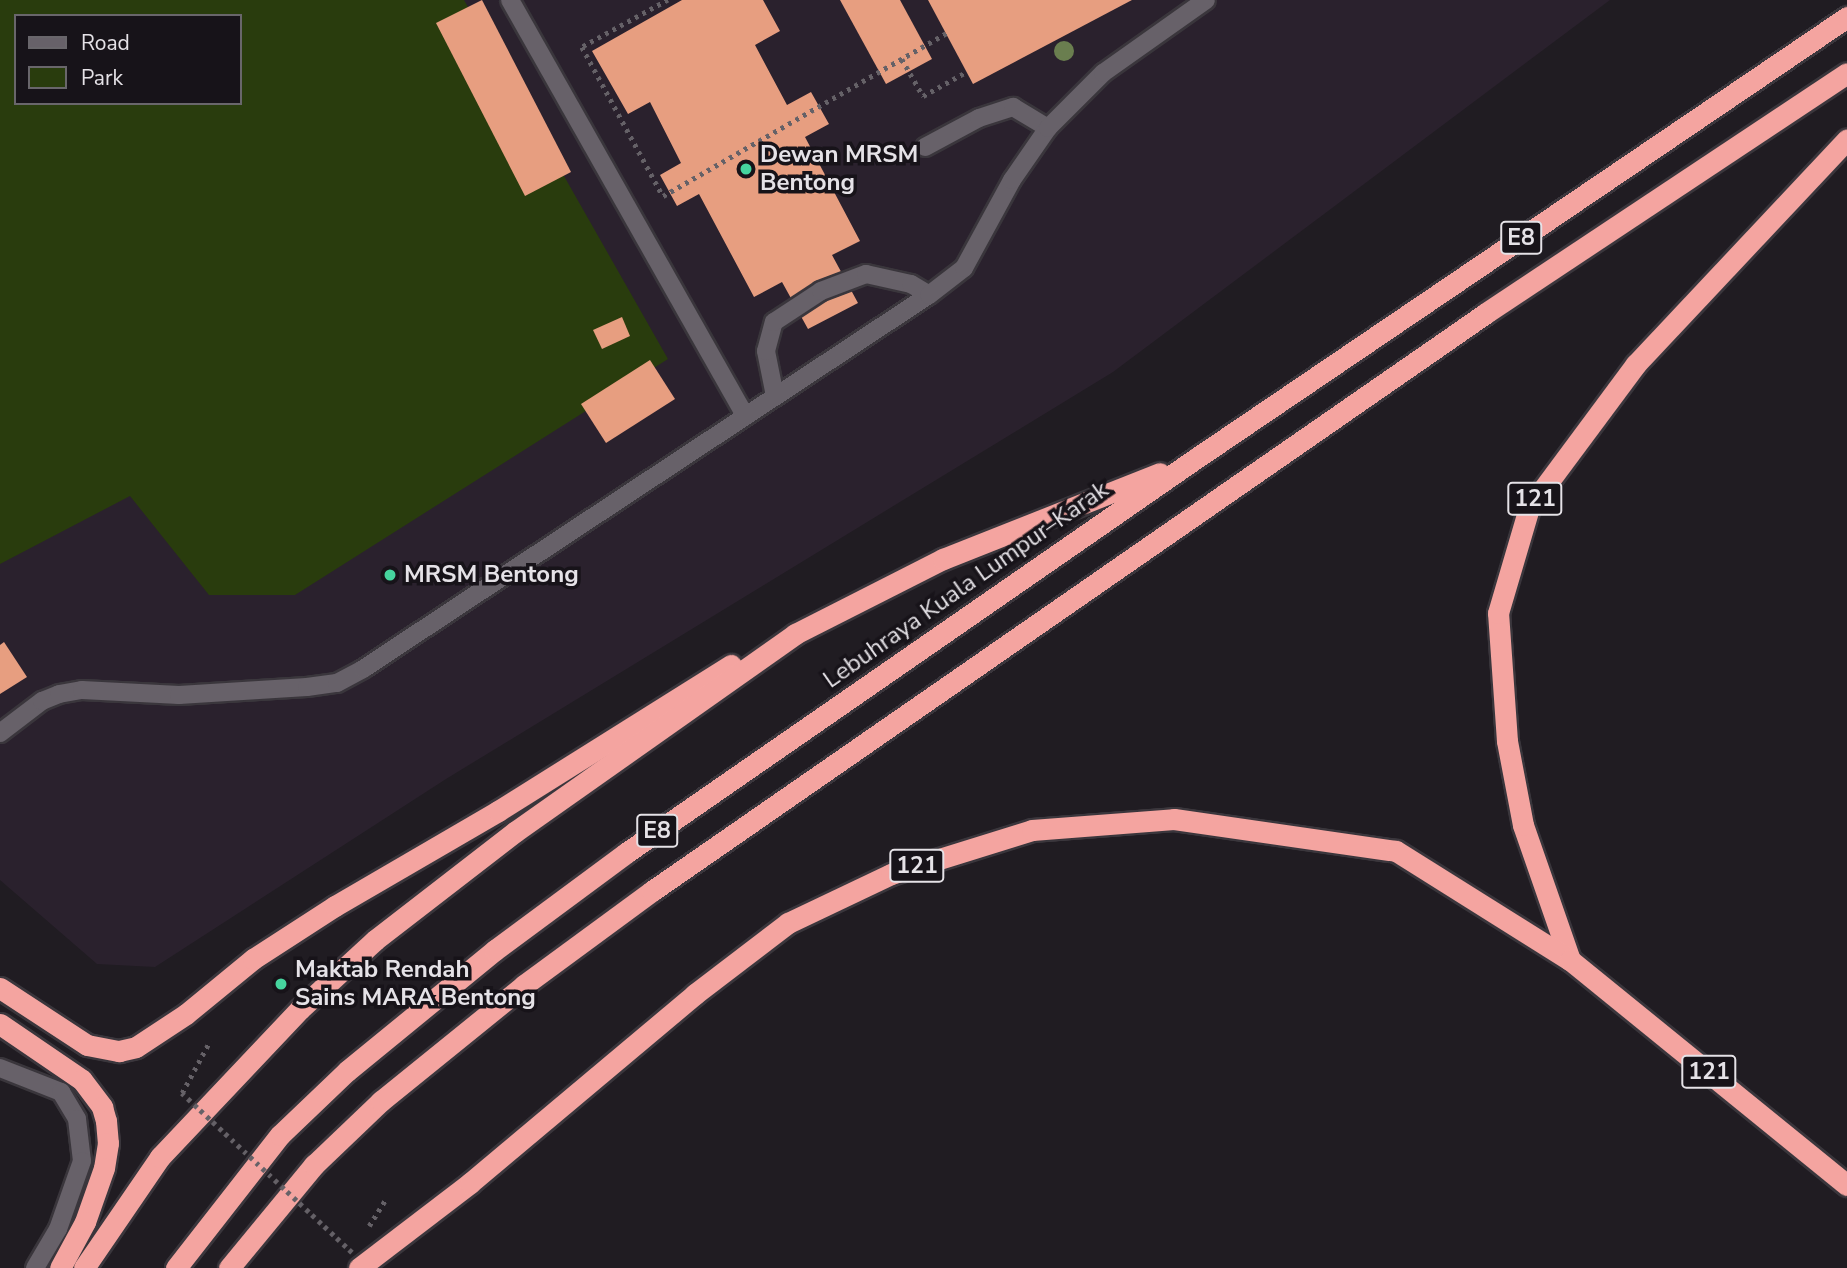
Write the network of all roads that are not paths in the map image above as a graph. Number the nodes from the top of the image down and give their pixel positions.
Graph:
1 (510, 0) edge
2 (1206, 0) edge
3 (1847, 17) edge
4 (1847, 73) edge
5 (1048, 128) junction
6 (1847, 139) edge
7 (925, 147) dead end
8 (929, 295) junction
9 (775, 396) junction
10 (745, 416) junction
11 (1195, 459) junction
12 (796, 634) junction
13 (0, 733) edge
14 (1570, 960) junction
15 (0, 988) edge
16 (0, 1024) edge
17 (0, 1068) edge
18 (1847, 1185) edge
19 (356, 1260) edge
20 (35, 1268) edge
21 (60, 1268) edge
22 (84, 1268) edge
23 (176, 1268) edge
24 (229, 1268) edge

1 - 10 street
2 - 5 street
3 - 11 highway, Lebuhraya Kuala Lumpur–Karak / E8
4 - 24 highway, E8
5 - 7 street
5 - 8 street
6 - 14 highway, 121
8 - 9 street
8 - 9 street
9 - 10 street
10 - 13 street
11 - 12 highway
11 - 23 highway, Lebuhraya Kuala Lumpur–Karak / E8
12 - 15 highway
12 - 22 highway
14 - 18 highway, 121
14 - 19 highway, 121
16 - 21 highway
17 - 20 street

